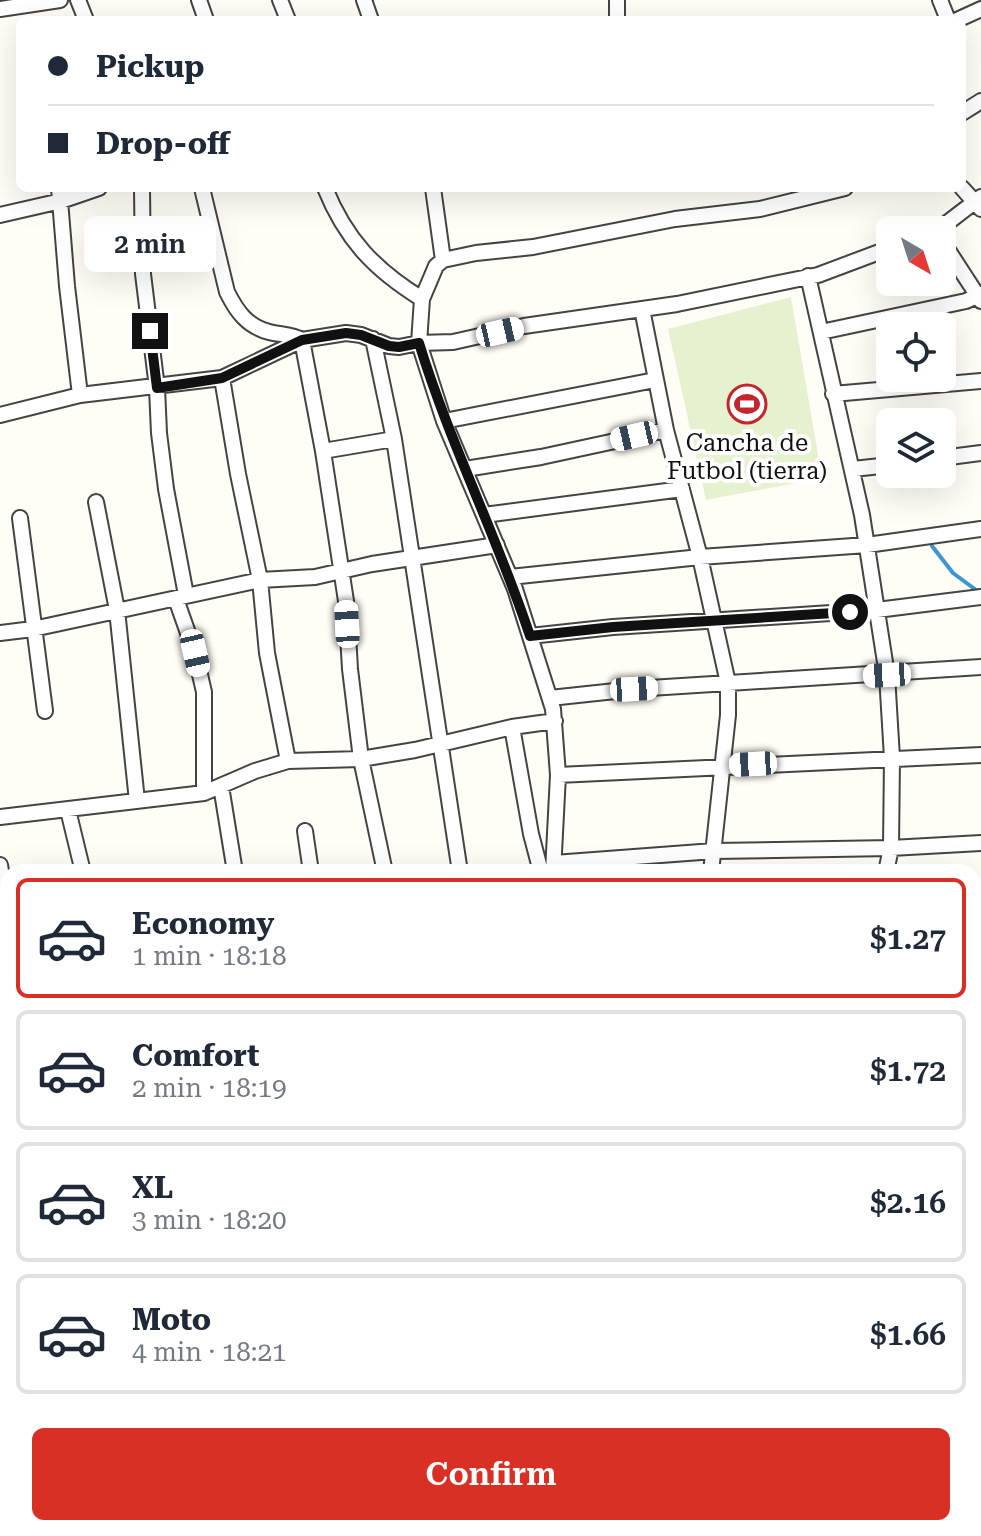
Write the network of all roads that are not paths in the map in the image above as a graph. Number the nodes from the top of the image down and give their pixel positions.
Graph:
1 (60, 0) edge
2 (0, 9) edge
3 (34, 12) edge
4 (142, 192) edge
5 (203, 192) edge
6 (327, 192) edge
7 (434, 192) edge
8 (829, 192) edge
9 (60, 195) edge
10 (979, 202) edge
11 (0, 215) edge
12 (956, 218) edge
13 (876, 253) edge
14 (443, 260) junction
15 (956, 262) edge
16 (808, 276) junction
17 (980, 297) edge
18 (422, 299) junction
19 (642, 309) junction
20 (821, 332) junction
21 (373, 339) junction
22 (302, 340) junction
23 (419, 343) junction
24 (222, 378) junction
25 (655, 380) junction
26 (981, 381) edge
27 (157, 388) junction
28 (833, 394) junction
29 (80, 395) junction
30 (0, 415) edge
31 (444, 421) junction
32 (666, 430) junction
33 (394, 439) junction
34 (323, 451) junction
35 (981, 453) edge
36 (956, 456) edge
37 (876, 467) edge
38 (465, 469) junction
39 (853, 469) junction
40 (682, 489) junction
41 (96, 502) dead end
42 (484, 515) junction
43 (20, 518) dead end
44 (981, 529) edge
45 (497, 545) junction
46 (867, 545) junction
47 (700, 557) junction
48 (411, 558) junction
49 (341, 569) junction
50 (510, 577) junction
51 (260, 580) junction
52 (181, 597) junction
53 (981, 597) edge
54 (117, 610) junction
55 (877, 610) junction
56 (715, 620) junction
57 (33, 629) junction
58 (0, 633) edge
59 (530, 636) junction
60 (981, 667) edge
61 (887, 675) junction
62 (728, 683) junction
63 (550, 698) junction
64 (45, 711) dead end
65 (555, 721) junction
66 (512, 727) junction
67 (440, 744) junction
68 (981, 755) edge
69 (892, 758) junction
70 (361, 759) junction
71 (288, 761) junction
72 (723, 765) junction
73 (558, 775) junction
74 (221, 786) junction
75 (204, 793) junction
76 (137, 801) junction
77 (68, 810) junction
78 (0, 817) edge
79 (305, 831) dead end
80 (981, 843) edge
81 (891, 848) junction
82 (714, 851) junction
83 (81, 864) edge
84 (234, 864) edge
85 (310, 864) edge
86 (383, 864) edge
87 (459, 864) edge
88 (539, 864) edge
89 (554, 864) edge
90 (584, 864) edge
91 (712, 864) edge
92 (888, 864) edge

1 - 3 street
2 - 3 street
4 - 27 street
5 - 22 street
6 - 18 street
7 - 14 street
8 - 14 street
9 - 11 street
9 - 29 street
10 - 12 street
13 - 16 street
14 - 18 street
15 - 17 street
16 - 19 street
16 - 20 street
17 - 20 street
18 - 23 street
19 - 23 street
19 - 25 street
20 - 28 street
21 - 22 street
21 - 23 street
21 - 33 street
22 - 24 street
22 - 34 street
23 - 31 street
24 - 27 street
24 - 51 street
25 - 31 street
25 - 32 street
26 - 28 street
27 - 29 street
27 - 52 street
28 - 39 street
29 - 30 street
31 - 38 street
32 - 38 street
32 - 40 street
33 - 34 street
33 - 48 street
34 - 49 street
35 - 36 street
37 - 39 street
38 - 42 street
39 - 46 street
40 - 42 street
40 - 47 street
41 - 54 street
42 - 45 street
43 - 57 street
44 - 46 street
45 - 48 street
45 - 50 street
46 - 47 street
46 - 55 street
47 - 50 street
47 - 56 street
48 - 49 street
48 - 67 street
49 - 51 street
49 - 70 street
50 - 59 street
51 - 52 street
51 - 71 street
52 - 54 street
52 - 75 street
53 - 55 street
54 - 57 street
54 - 76 street
55 - 56 street
55 - 61 street
56 - 59 street
56 - 62 street
57 - 58 street
57 - 64 street
59 - 63 street
60 - 61 street
61 - 62 street
61 - 69 street
62 - 63 street
62 - 72 street
63 - 65 street
65 - 66 street
65 - 73 street
66 - 67 street
66 - 88 street
67 - 70 street
67 - 87 street
68 - 69 street
69 - 72 street
69 - 81 street
70 - 71 street
70 - 86 street
71 - 74 street
72 - 73 street
72 - 82 street
73 - 89 street
74 - 75 street
74 - 84 street
75 - 76 street
76 - 77 street
77 - 78 street
77 - 83 street
79 - 85 street
80 - 81 street
81 - 82 street
81 - 92 street
82 - 90 street
82 - 91 street

